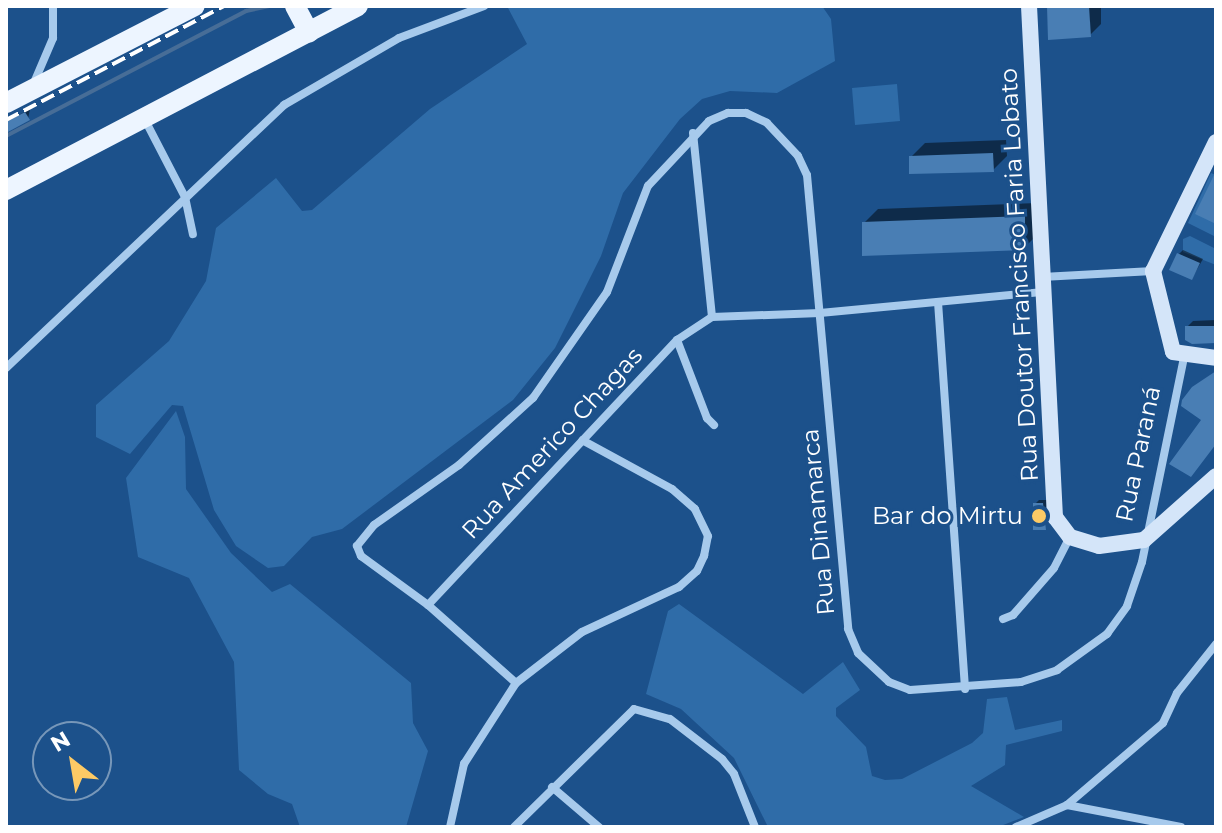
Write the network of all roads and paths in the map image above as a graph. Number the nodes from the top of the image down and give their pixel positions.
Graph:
1 (53, 6) edge
2 (195, 6) edge
3 (358, 6) edge
4 (484, 6) edge
5 (1029, 6) edge
6 (301, 18) edge
7 (45, 56) junction
8 (53, 78) junction
9 (30, 90) junction
10 (6, 103) edge
11 (144, 118) junction
12 (693, 133) junction
13 (1216, 142) edge
14 (6, 190) edge
15 (185, 197) junction
16 (193, 234) dead end
17 (1153, 271) junction
18 (1041, 284) junction
19 (938, 302) junction
20 (820, 313) junction
21 (712, 317) junction
22 (677, 340) junction
23 (1184, 357) junction
24 (1216, 358) edge
25 (6, 368) edge
26 (714, 425) dead end
27 (582, 440) junction
28 (1216, 476) edge
29 (1070, 537) junction
30 (1144, 540) junction
31 (428, 605) junction
32 (1003, 619) dead end
33 (1216, 644) edge
34 (516, 683) junction
35 (965, 689) junction
36 (552, 787) junction
37 (1067, 805) junction
38 (450, 827) edge
39 (514, 827) edge
40 (599, 827) edge
41 (755, 827) edge
42 (1016, 827) edge
43 (1181, 827) edge

1 - 7 street
2 - 8 main road
3 - 6 main road
4 - 15 street
5 - 18 street, Rua Doutor Francisco Faria Lobato
6 - 11 main road
7 - 8 street
7 - 9 street
8 - 9 main road
9 - 10 main road
11 - 14 main road
11 - 15 street
12 - 20 street, Rua Dinamarca
12 - 21 street
12 - 31 street, Rua Dinamarca
13 - 17 street
15 - 16 street
15 - 25 street
17 - 18 street
17 - 23 street
18 - 19 street
18 - 29 street, Rua Doutor Francisco Faria Lobato
19 - 20 street
19 - 35 street
20 - 21 street
20 - 35 street, Rua Dinamarca
21 - 22 street, Rua Americo Chagas
22 - 26 street
22 - 27 street, Rua Americo Chagas
23 - 24 street
23 - 30 street, Rua Paraná
27 - 31 street, Rua Americo Chagas
27 - 34 street
28 - 30 street
29 - 30 street
29 - 32 street
30 - 35 street, Rua Paraná
31 - 34 street
33 - 37 street
34 - 38 street
36 - 39 street
36 - 40 street
36 - 41 street
37 - 42 street
37 - 43 street

